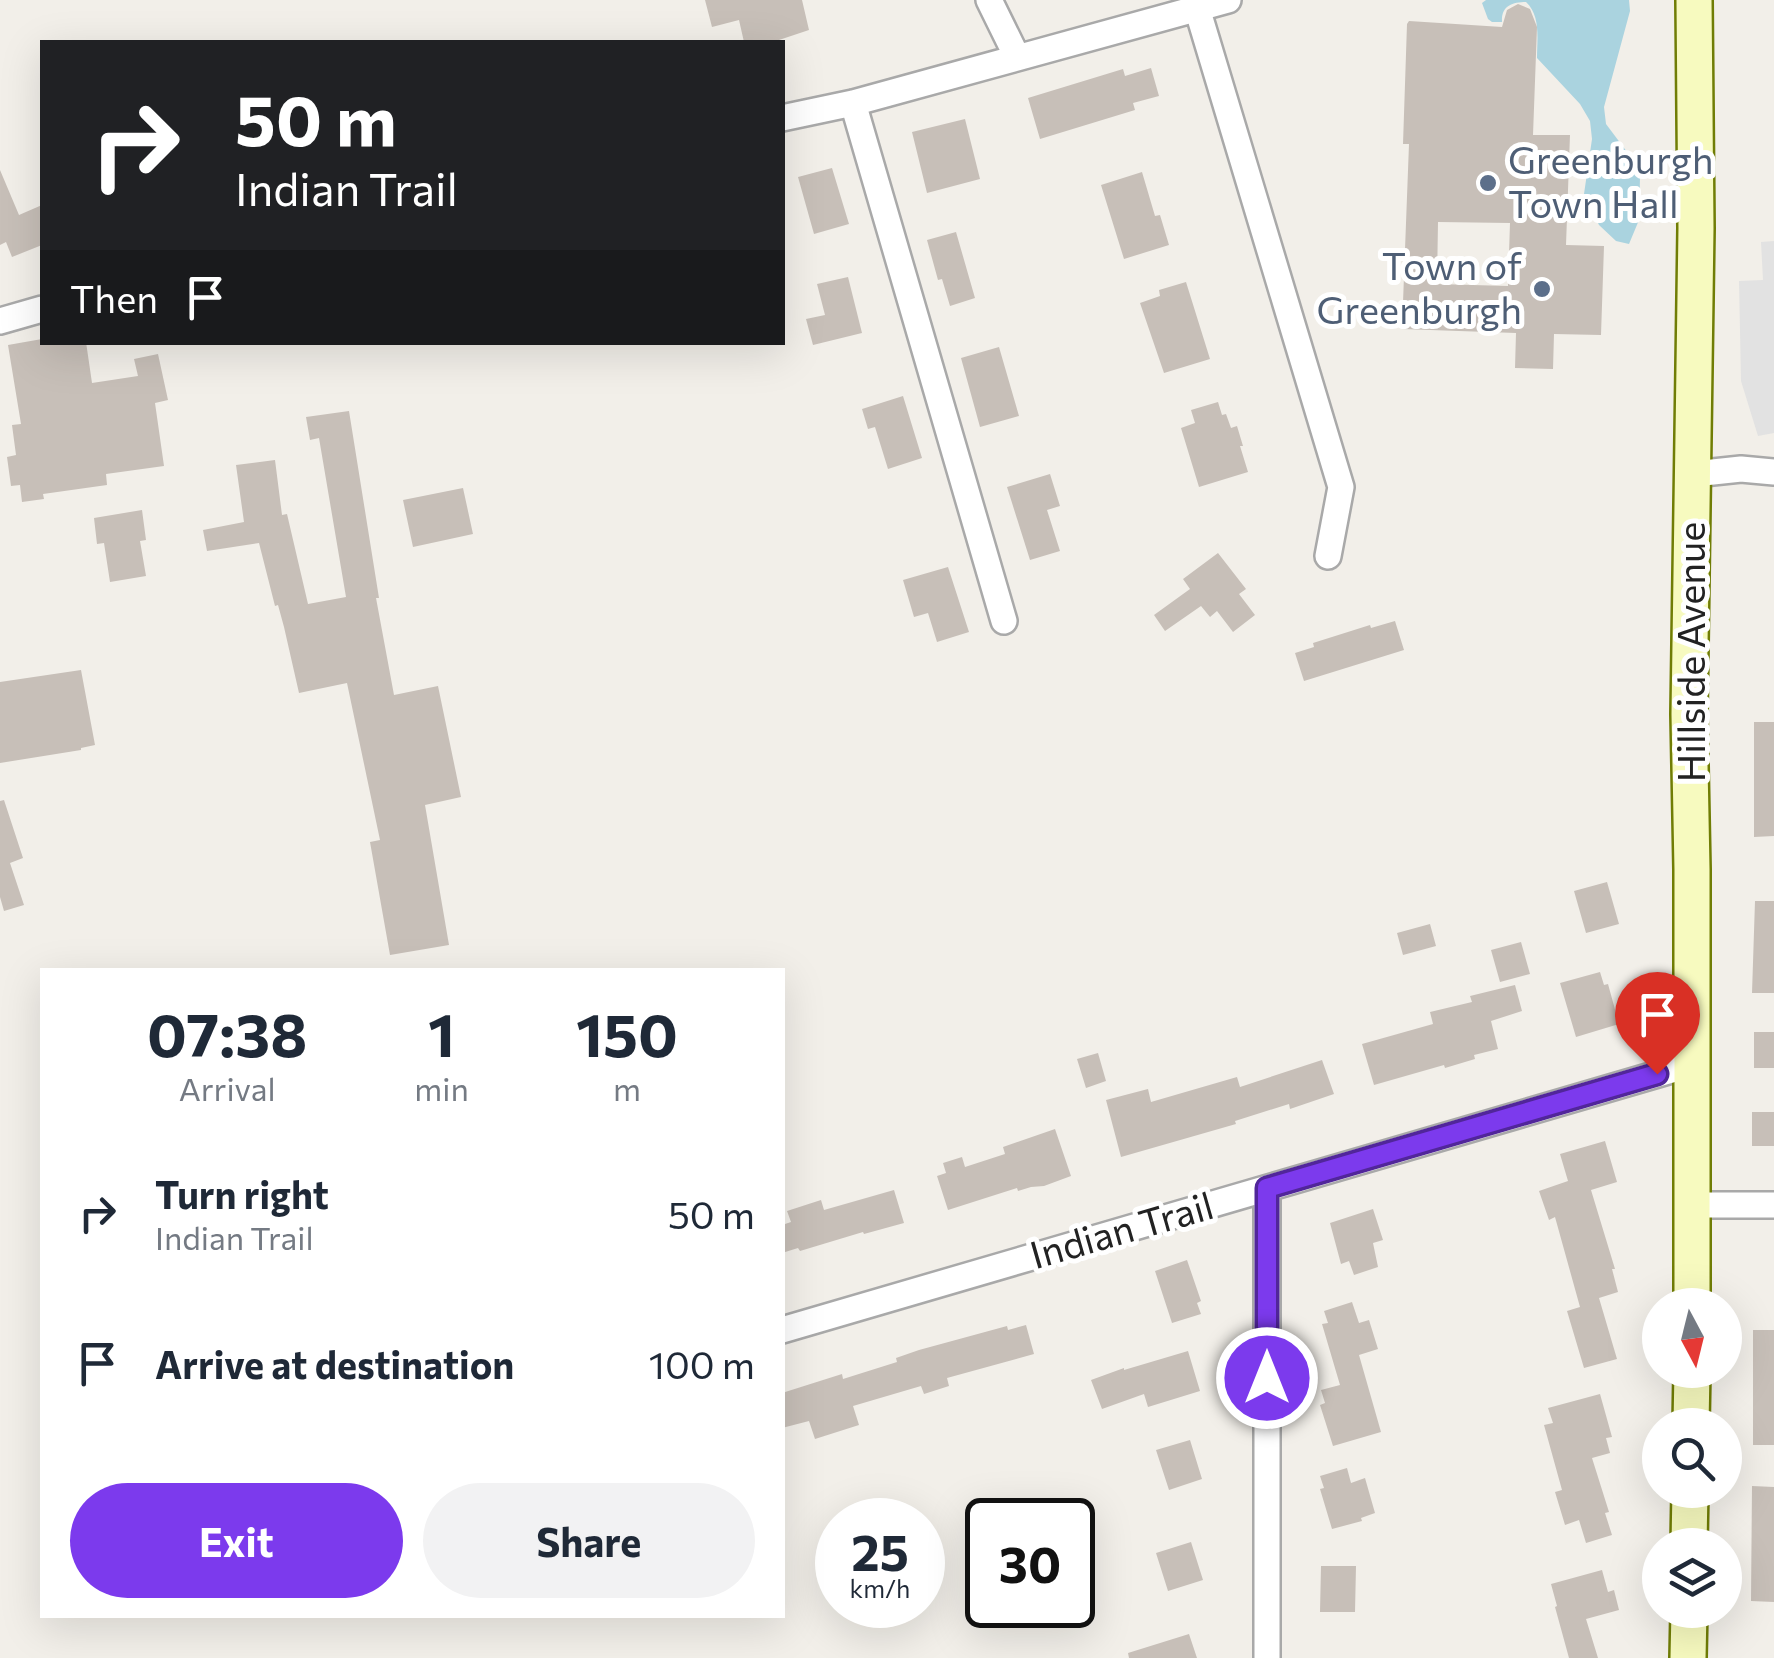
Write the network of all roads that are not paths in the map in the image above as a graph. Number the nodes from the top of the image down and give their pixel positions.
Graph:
1 (989, 0) edge
2 (1228, 0) edge
3 (1694, 0) edge
4 (1198, 8) junction
5 (1016, 57) junction
6 (853, 103) junction
7 (785, 117) edge
8 (40, 309) edge
9 (0, 321) edge
10 (1774, 472) edge
11 (1694, 474) junction
12 (1328, 556) dead end
13 (1004, 622) dead end
14 (1692, 1064) junction
15 (1267, 1188) junction
16 (1693, 1205) junction
17 (1774, 1206) edge
18 (1692, 1288) edge
19 (785, 1329) edge
20 (1689, 1628) edge
21 (1268, 1658) edge
22 (1688, 1658) edge

1 - 5 street
2 - 4 street
3 - 11 main road, Hillside Avenue
4 - 5 street
4 - 12 street
5 - 6 street
6 - 7 street
6 - 13 street
8 - 9 street
10 - 11 street
11 - 14 main road, Hillside Avenue
14 - 15 street, Indian Trail
14 - 16 main road, Hillside Avenue
15 - 19 street, Indian Trail
15 - 21 street
16 - 17 street
16 - 18 main road, Hillside Avenue
20 - 22 main road

